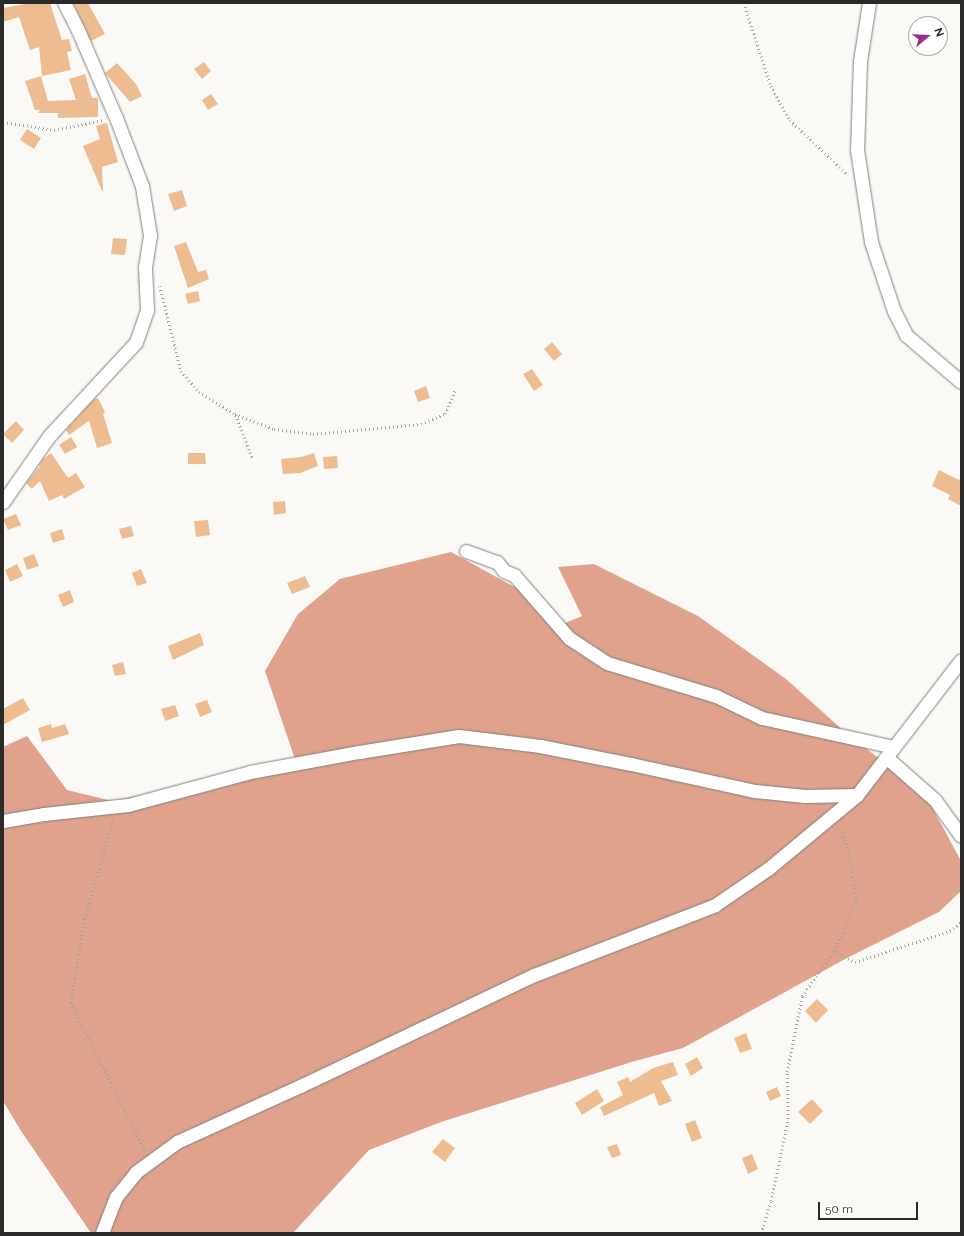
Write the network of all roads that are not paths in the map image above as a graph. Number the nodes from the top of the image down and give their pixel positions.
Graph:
1 (64, 3) edge
2 (869, 3) edge
3 (961, 382) edge
4 (3, 502) edge
5 (466, 551) dead end
6 (960, 663) edge
7 (890, 752) junction
8 (857, 795) junction
9 (3, 821) edge
10 (961, 836) edge
11 (102, 1233) edge

1 - 4 street
2 - 3 street
5 - 7 street
6 - 7 street
7 - 8 street
7 - 10 street
8 - 9 street
8 - 11 street

